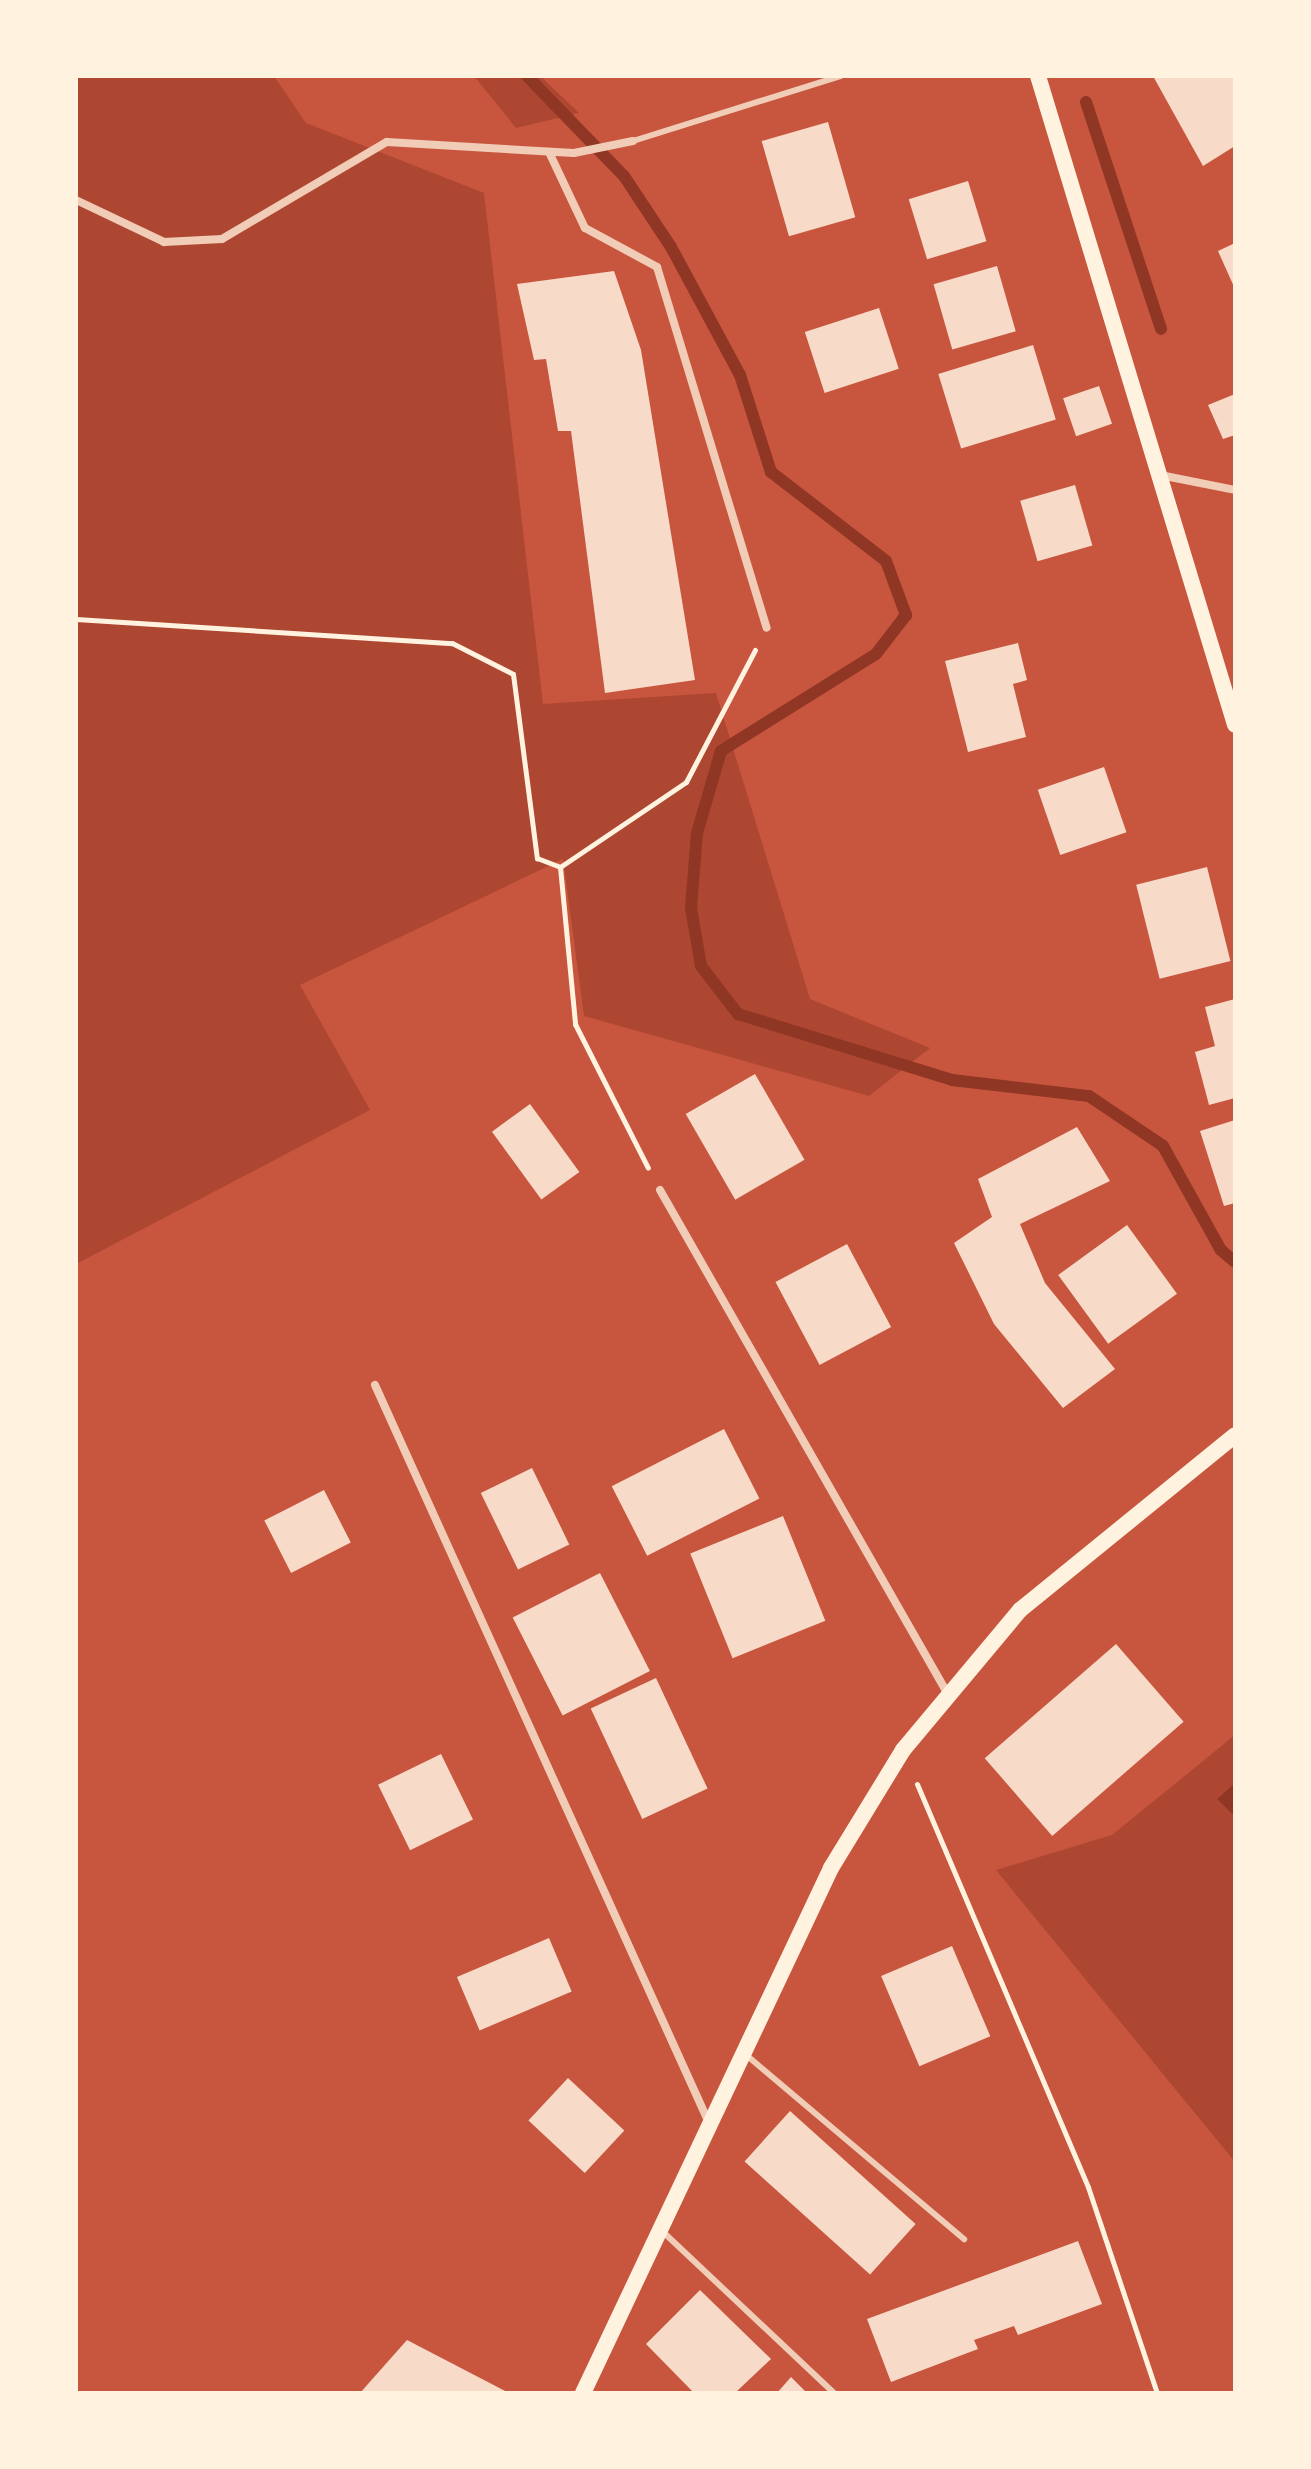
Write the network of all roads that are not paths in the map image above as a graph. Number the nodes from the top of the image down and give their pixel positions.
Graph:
1 (841, 76) edge
2 (1038, 76) edge
3 (633, 141) joint
4 (549, 152) junction
5 (76, 200) edge
6 (1165, 476) junction
7 (1235, 490) edge
8 (767, 628) road end
9 (1235, 725) edge
10 (660, 1190) road end
11 (375, 1385) dead end
12 (1235, 1435) edge
13 (946, 1691) junction
14 (745, 2054) junction
15 (711, 2127) junction
16 (661, 2230) junction
17 (964, 2239) dead end
18 (583, 2393) edge
19 (834, 2393) edge

1 - 3 lane
2 - 6 main road
3 - 4 street
4 - 5 street
4 - 8 street
6 - 7 street
6 - 9 main road
10 - 13 street
11 - 15 street
12 - 13 main road
13 - 14 main road
14 - 15 main road
14 - 17 lane
15 - 16 main road
16 - 18 main road
16 - 19 lane

